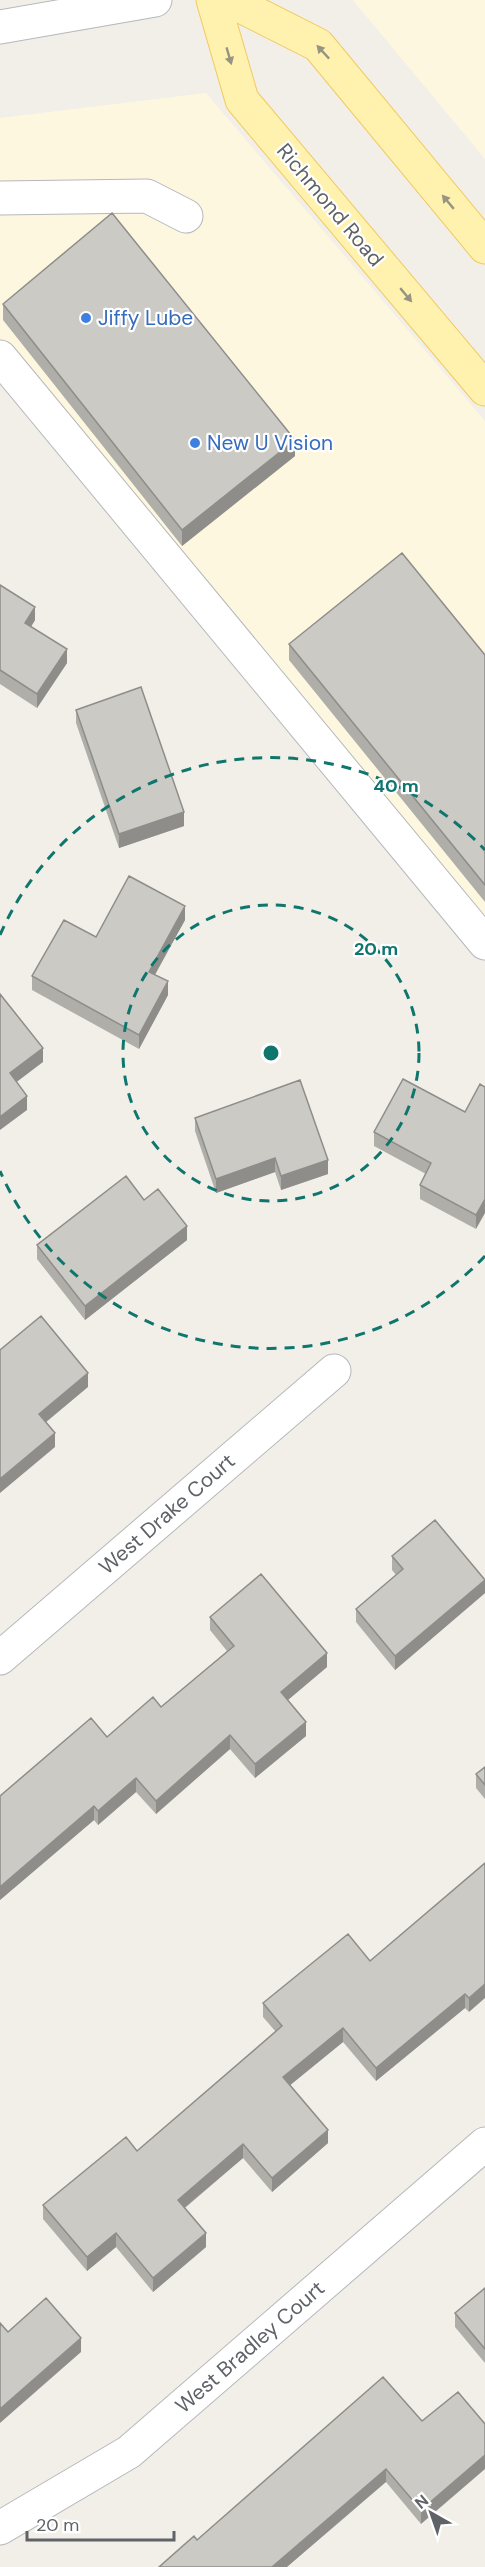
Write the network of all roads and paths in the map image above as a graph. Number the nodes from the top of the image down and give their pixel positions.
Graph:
1 (155, 0) edge
2 (213, 0) edge
3 (229, 0) edge
4 (0, 27) edge
5 (0, 198) edge
6 (186, 216) dead end
7 (485, 247) edge
8 (0, 357) edge
9 (485, 389) edge
10 (485, 944) edge
11 (334, 1371) dead end
12 (0, 1658) edge
13 (485, 2144) edge
14 (0, 2528) edge

1 - 4 street
2 -> 9 main road, Richmond Road
7 -> 3 main road
5 - 6 street
8 - 10 street
11 - 12 street, West Drake Court
13 - 14 street, West Bradley Court

